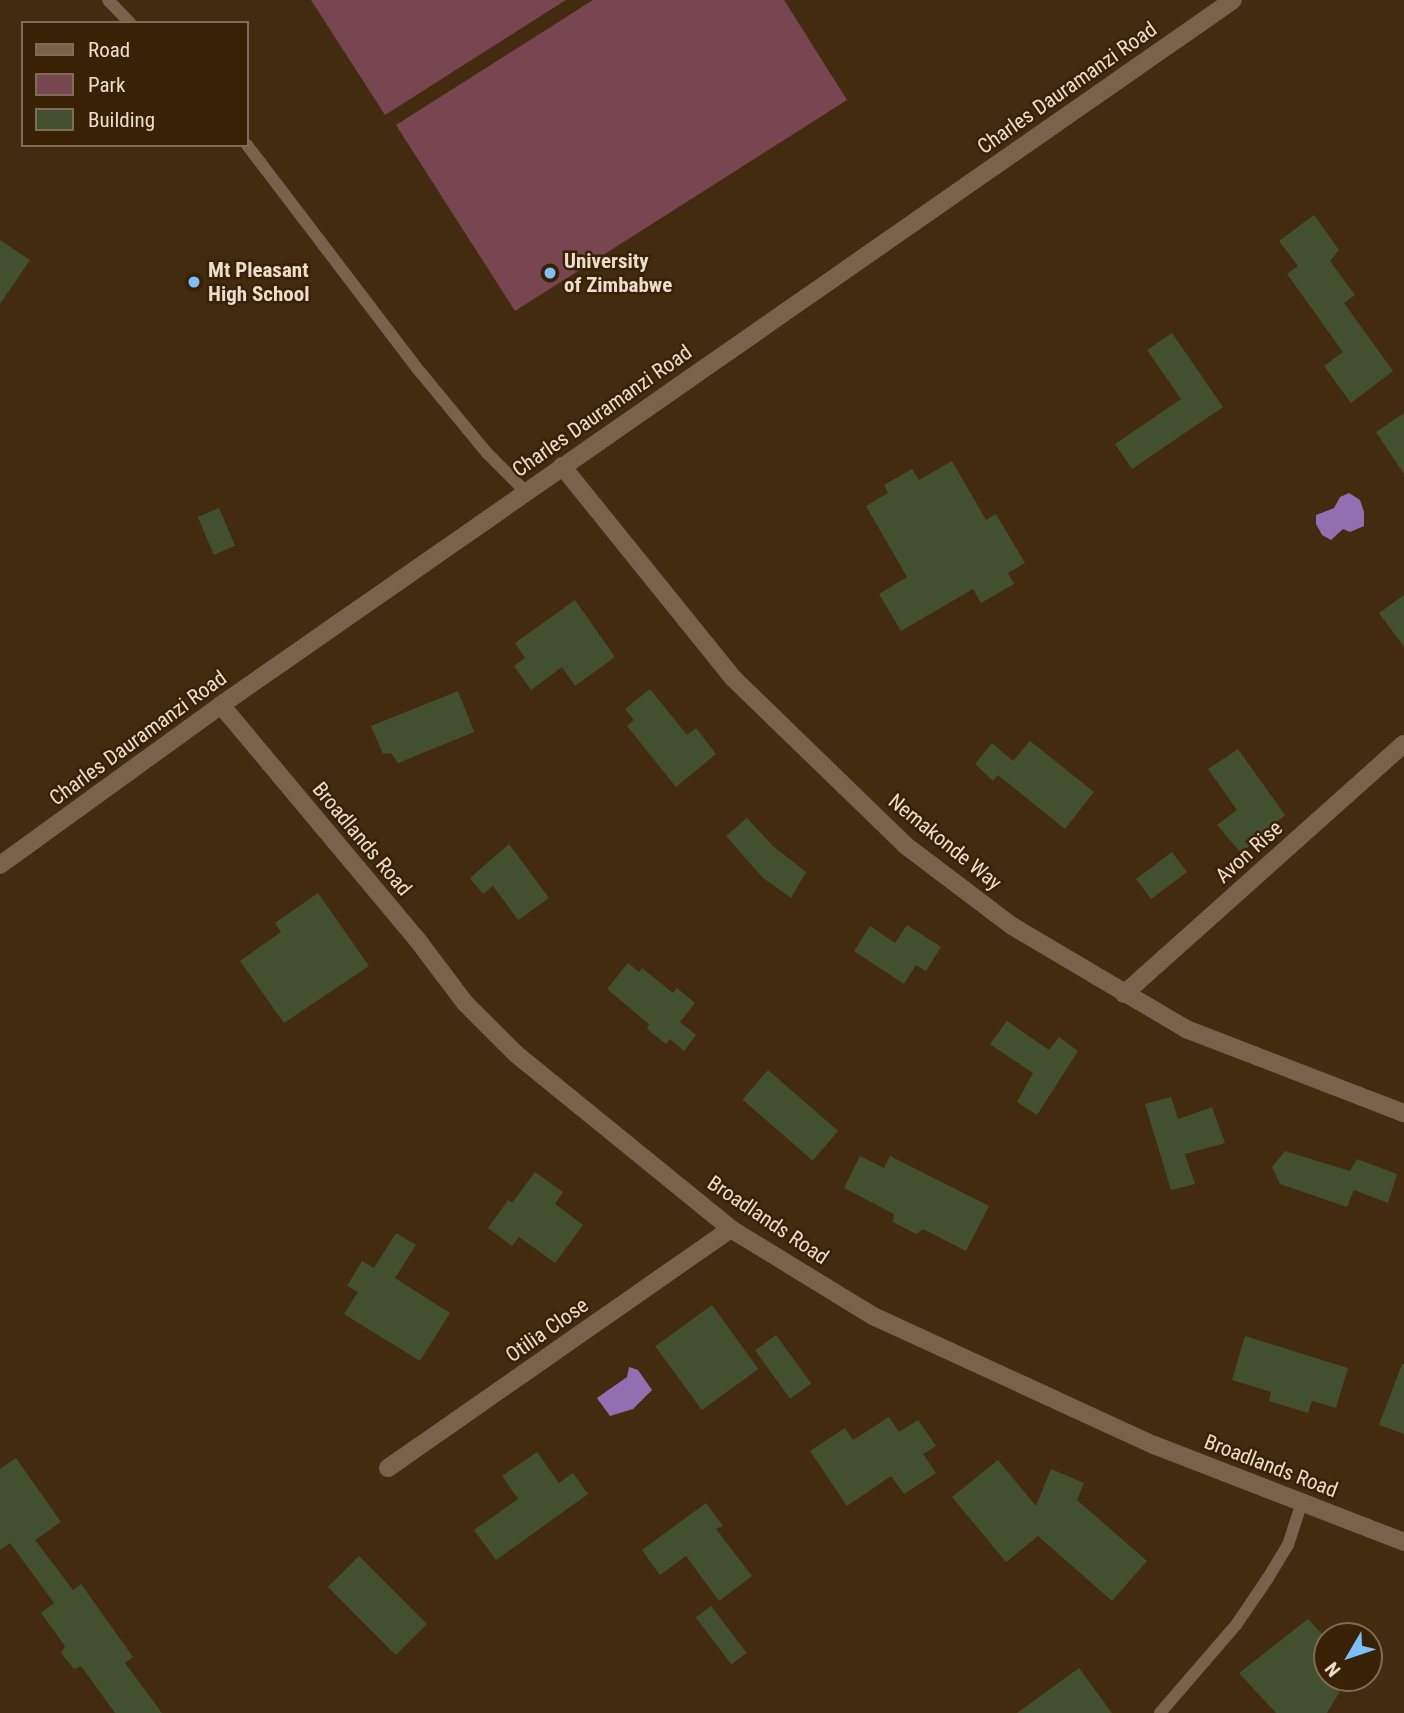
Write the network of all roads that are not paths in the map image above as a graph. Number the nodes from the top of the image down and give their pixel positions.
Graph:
1 (108, 0) edge
2 (1233, 0) edge
3 (128, 21) edge
4 (248, 146) edge
5 (562, 466) junction
6 (526, 492) junction
7 (221, 705) junction
8 (1404, 744) edge
9 (0, 865) edge
10 (1124, 994) junction
11 (1404, 1112) edge
12 (731, 1228) junction
13 (388, 1468) dead end
14 (1302, 1502) junction
15 (1404, 1542) edge
16 (1160, 1713) edge

1 - 3 lane
2 - 5 street, Charles Dauramanzi Road
4 - 6 lane
5 - 6 street, Charles Dauramanzi Road
5 - 10 street, Nemakonde Way
6 - 7 street, Charles Dauramanzi Road
7 - 9 street, Charles Dauramanzi Road
7 - 12 street, Broadlands Road
8 - 10 street, Avon Rise
10 - 11 street, Nemakonde Way
12 - 13 street, Otilia Close
12 - 14 street, Broadlands Road
14 - 15 street, Broadlands Road
14 - 16 lane

